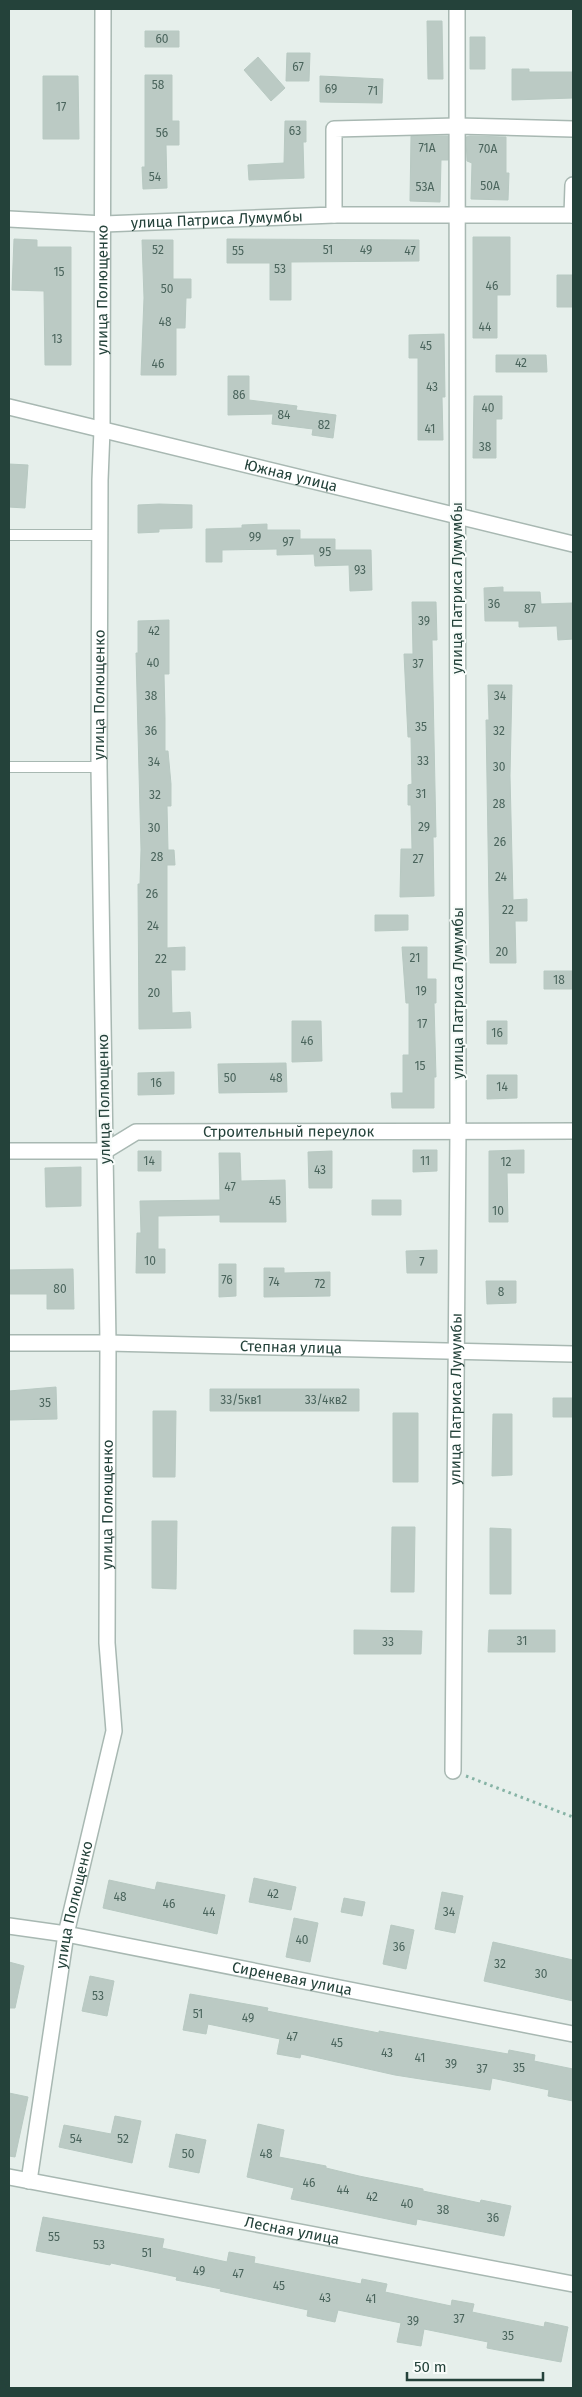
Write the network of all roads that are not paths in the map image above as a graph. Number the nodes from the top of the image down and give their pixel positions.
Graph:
1 (103, 9) edge
2 (457, 9) edge
3 (457, 126) junction
4 (573, 129) edge
5 (573, 184) edge
6 (334, 215) junction
7 (457, 215) junction
8 (572, 215) edge
9 (9, 219) edge
10 (104, 224) junction
11 (9, 407) edge
12 (102, 430) junction
13 (456, 516) junction
14 (9, 535) edge
15 (100, 535) junction
16 (573, 544) edge
17 (99, 766) junction
18 (9, 767) edge
19 (458, 1130) junction
20 (573, 1131) edge
21 (9, 1151) edge
22 (105, 1151) junction
23 (9, 1343) edge
24 (108, 1343) junction
25 (455, 1351) junction
26 (573, 1354) edge
27 (453, 1771) road end
28 (9, 1926) edge
29 (66, 1934) junction
30 (573, 2034) edge
31 (9, 2177) edge
32 (28, 2181) junction
33 (573, 2284) edge

1 - 10 street, улица Полющенко
2 - 3 street, улица Патриса Лумумбы
3 - 4 street
3 - 6 street
3 - 7 street, улица Патриса Лумумбы
5 - 8 street, улица Патриса Лумумбы
6 - 7 street, улица Патриса Лумумбы
6 - 10 street, улица Патриса Лумумбы
7 - 8 street, улица Патриса Лумумбы
7 - 13 street, улица Патриса Лумумбы
9 - 10 street, улица Патриса Лумумбы
10 - 12 street, улица Полющенко
11 - 12 street, Южная улица
12 - 13 street, Южная улица
12 - 15 street, улица Полющенко
13 - 16 street, Южная улица
13 - 19 street, улица Патриса Лумумбы
14 - 15 lane
15 - 17 street, улица Полющенко
17 - 18 lane
17 - 22 street, улица Полющенко
19 - 20 street, Строительный переулок
19 - 22 street, Строительный переулок
19 - 25 street, улица Патриса Лумумбы
21 - 22 street
22 - 24 street, улица Полющенко
23 - 24 street, Степная улица
24 - 25 street, Степная улица
24 - 29 street, улица Полющенко
25 - 26 street, Степная улица
25 - 27 street, улица Патриса Лумумбы
28 - 29 street, Сиреневая улица
29 - 30 street, Сиреневая улица
29 - 32 street, улица Полющенко
31 - 32 street, Лесная улица
32 - 33 street, Лесная улица

